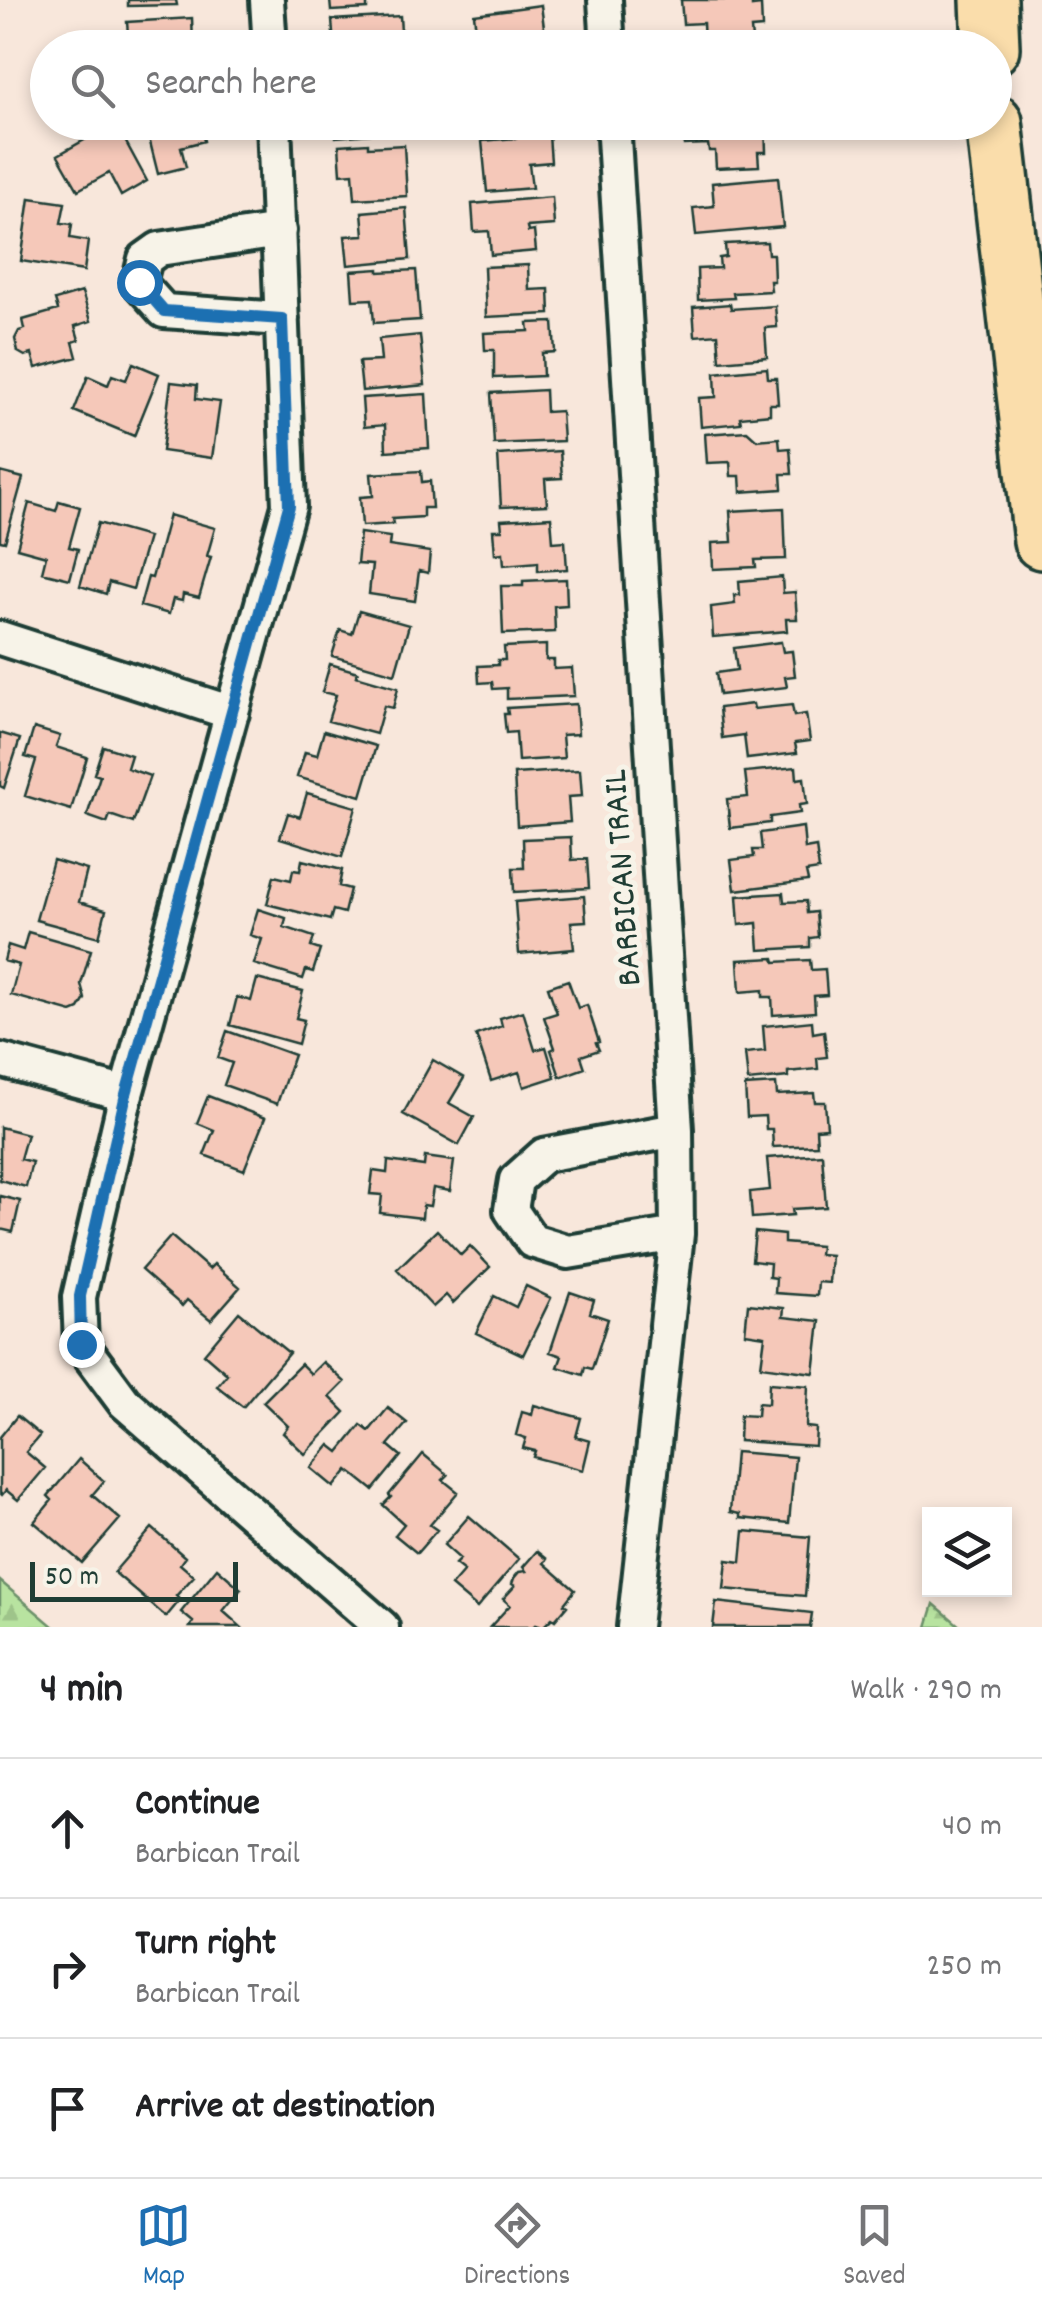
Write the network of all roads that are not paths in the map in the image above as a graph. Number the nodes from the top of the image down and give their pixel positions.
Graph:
1 (267, 0) edge
2 (605, 0) edge
3 (989, 0) edge
4 (269, 30) edge
5 (607, 30) edge
6 (990, 30) edge
7 (275, 140) edge
8 (614, 140) edge
9 (996, 140) edge
10 (279, 231) junction
11 (282, 319) junction
12 (1042, 541) edge
13 (0, 638) edge
14 (232, 713) junction
15 (0, 1060) edge
16 (126, 1094) junction
17 (676, 1130) junction
18 (677, 1234) junction
19 (382, 1627) edge
20 (634, 1627) edge

1 - 4 street
2 - 5 street
3 - 6 highway
7 - 10 street
8 - 17 street, BARBICAN TRAIL
9 - 12 highway
10 - 11 street
10 - 11 street
11 - 14 street
13 - 14 street
14 - 16 street
15 - 16 street
16 - 19 street
17 - 18 street, BARBICAN TRAIL
17 - 18 street
18 - 20 street, BARBICAN TRAIL

